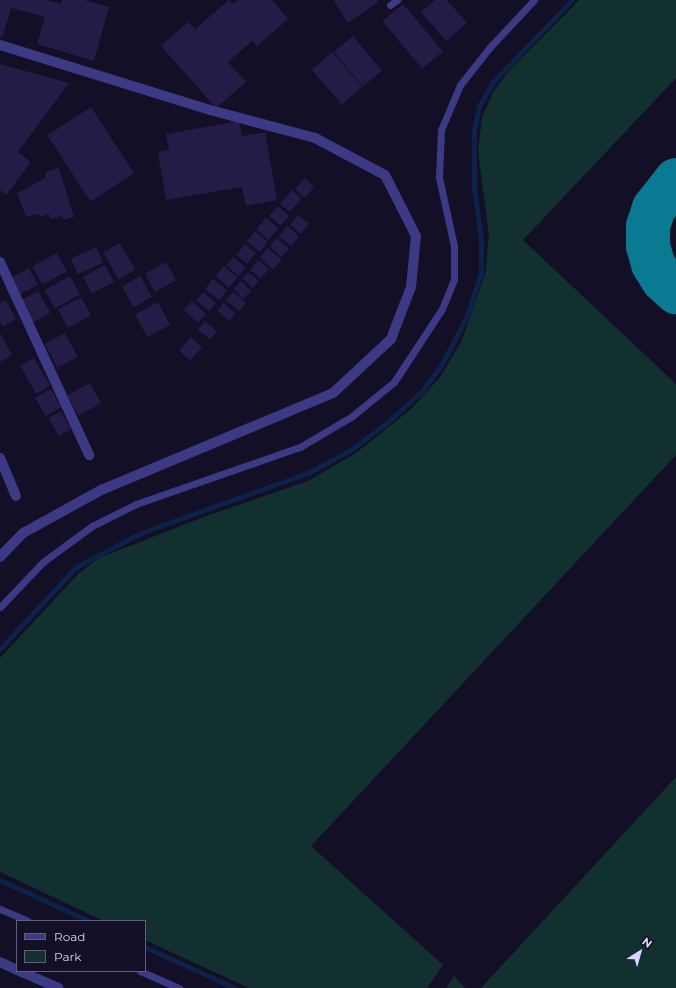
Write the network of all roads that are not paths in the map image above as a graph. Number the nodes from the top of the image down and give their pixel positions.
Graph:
1 (397, 0) edge
2 (534, 0) edge
3 (390, 5) dead end
4 (0, 45) edge
5 (0, 262) edge
6 (89, 455) dead end
7 (0, 458) edge
8 (16, 496) dead end
9 (0, 557) edge
10 (0, 607) edge
11 (0, 908) edge
12 (26, 920) edge
13 (0, 962) edge
14 (16, 970) edge
15 (20, 972) edge
16 (142, 972) edge
17 (59, 988) edge
18 (179, 988) edge

1 - 3 lane
2 - 10 lane
4 - 9 street
5 - 6 street
7 - 8 street
11 - 12 lane
13 - 14 street
15 - 17 street
16 - 18 lane

